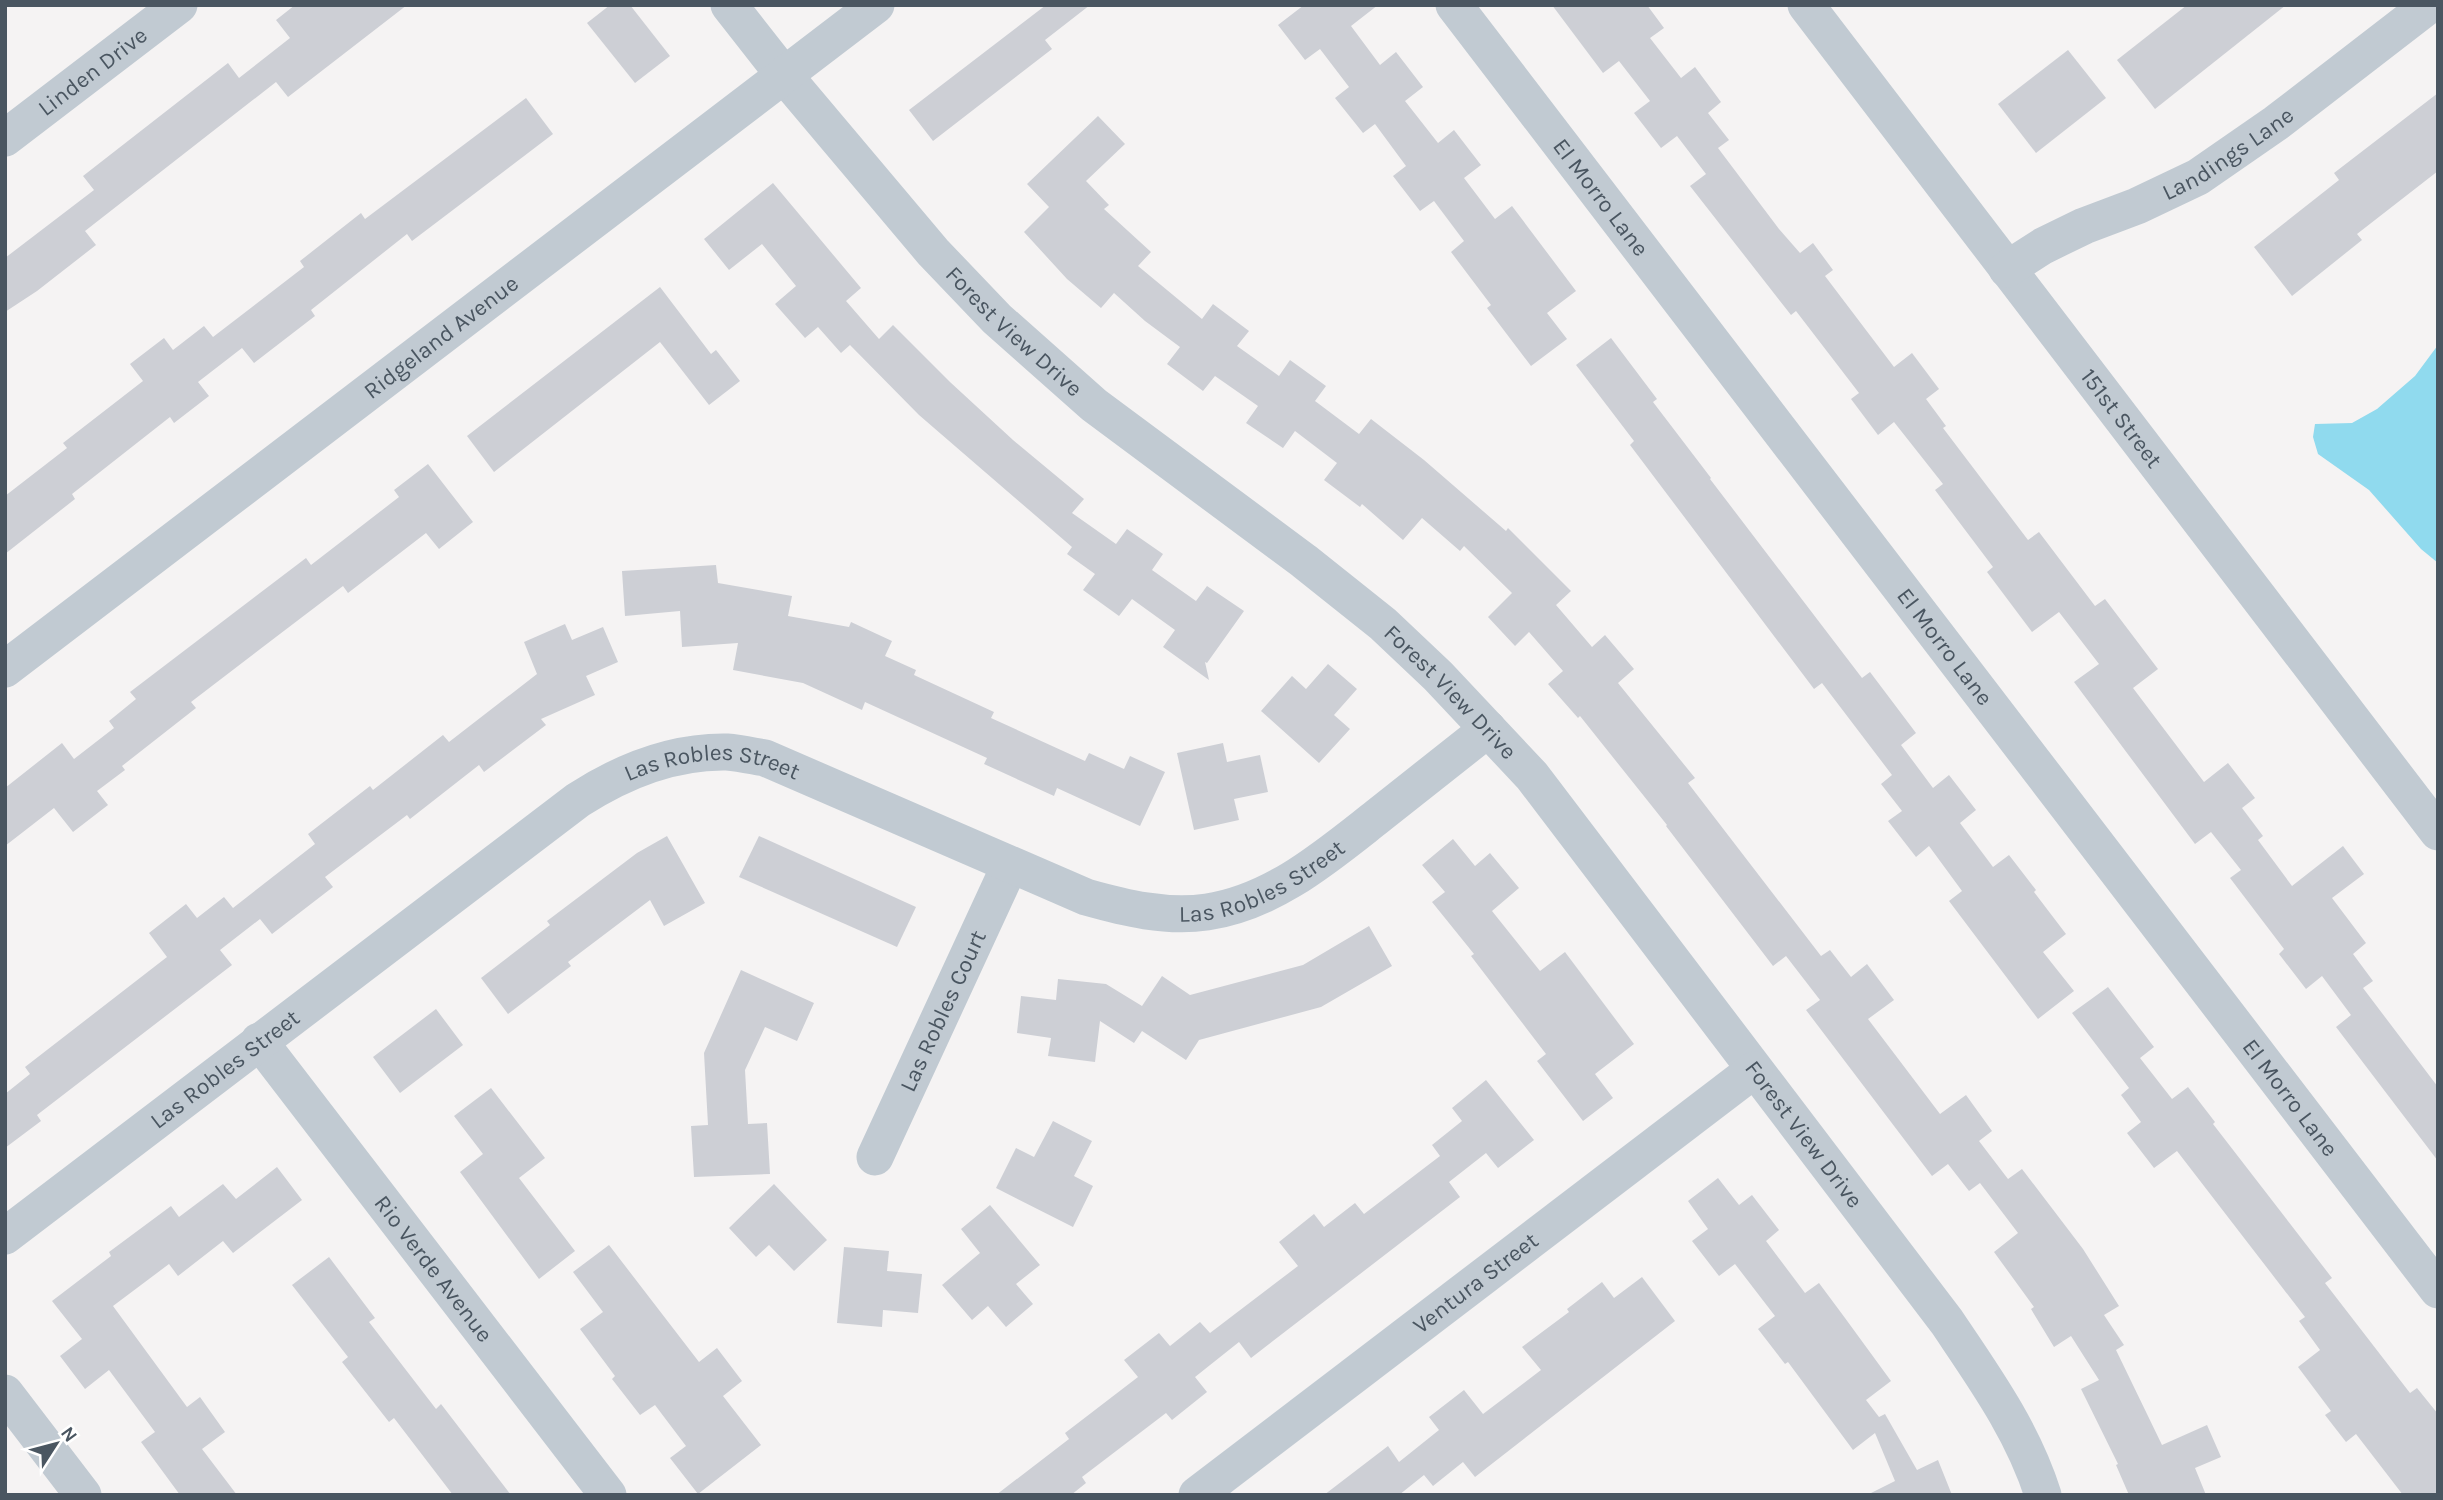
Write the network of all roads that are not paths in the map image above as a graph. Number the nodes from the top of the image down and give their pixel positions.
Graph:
1 (179, 5) edge
2 (729, 5) edge
3 (876, 5) edge
4 (1454, 5) edge
5 (1805, 5) edge
6 (2429, 5) edge
7 (783, 74) junction
8 (5, 138) edge
9 (2007, 269) junction
10 (5, 669) edge
11 (1488, 729) junction
12 (2438, 832) edge
13 (1010, 865) junction
14 (260, 1041) junction
15 (1754, 1070) junction
16 (875, 1157) dead end
17 (5, 1236) edge
18 (2438, 1290) edge
19 (5, 1393) edge
20 (83, 1495) edge
21 (608, 1495) edge
22 (1197, 1495) edge
23 (2043, 1495) edge

1 - 8 street, Linden Drive
2 - 7 street, Forest View Drive
3 - 7 street, Ridgeland Avenue
4 - 18 street, El Morro Lane
5 - 9 street, 151st Street
6 - 9 street, Landings Lane
7 - 10 street, Ridgeland Avenue
7 - 11 street, Forest View Drive
9 - 12 street, 151st Street
11 - 13 street, Las Robles Street
11 - 15 street, Forest View Drive
13 - 14 street, Las Robles Street
13 - 16 street, Las Robles Court
14 - 17 street, Las Robles Street
14 - 21 street, Rio Verde Avenue
15 - 22 street, Ventura Street
15 - 23 street, Forest View Drive
19 - 20 street

